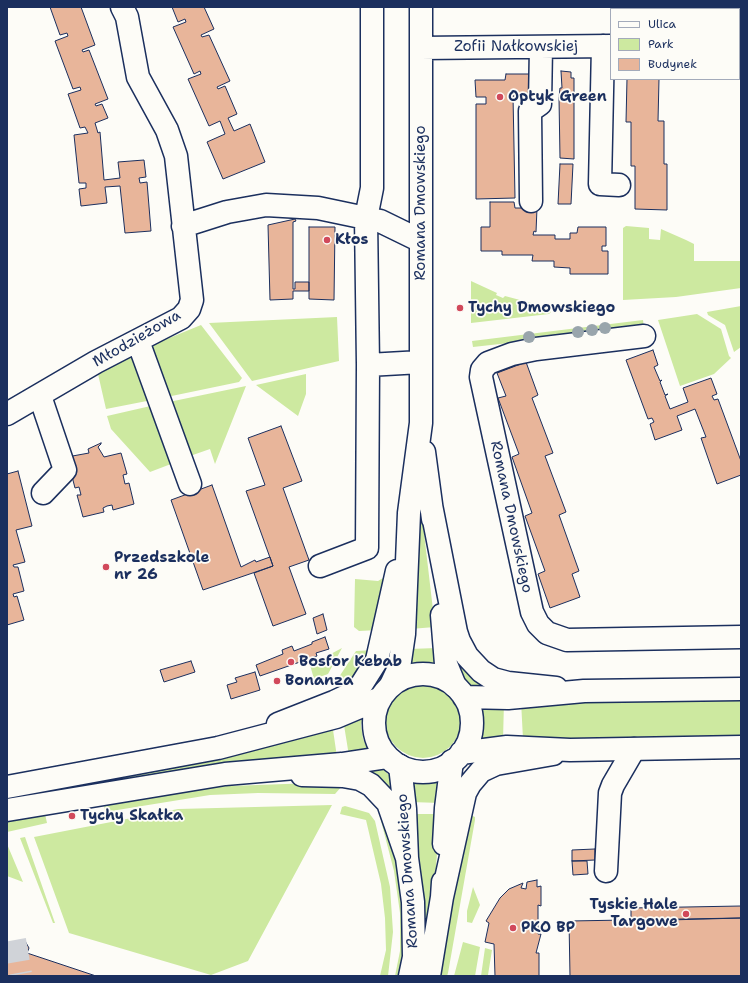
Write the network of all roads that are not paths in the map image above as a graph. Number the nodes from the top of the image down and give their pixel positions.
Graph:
1 (122, 7) edge
2 (372, 7) edge
3 (421, 7) edge
4 (607, 46) edge
5 (541, 47) junction
6 (421, 48) junction
7 (619, 185) dead end
8 (531, 201) dead end
9 (366, 218) junction
10 (183, 226) junction
11 (421, 241) junction
12 (644, 336) dead end
13 (138, 341) junction
14 (421, 362) junction
15 (368, 365) junction
16 (40, 396) junction
17 (7, 414) edge
18 (421, 423) junction
19 (190, 484) dead end
20 (43, 494) dead end
21 (431, 505) junction
22 (409, 513) junction
23 (320, 566) dead end
24 (741, 637) edge
25 (741, 689) edge
26 (460, 691) junction
27 (386, 692) junction
28 (584, 692) junction
29 (741, 747) edge
30 (218, 748) junction
31 (634, 749) junction
32 (570, 750) junction
33 (457, 757) junction
34 (394, 761) junction
35 (225, 774) junction
36 (7, 787) edge
37 (7, 810) edge
38 (407, 858) junction
39 (606, 871) dead end
40 (442, 897) junction
41 (410, 976) edge
42 (429, 976) edge

1 - 10 street, Młodzieżowa
2 - 9 street
3 - 6 street, Romana Dmowskiego
4 - 5 street, Zofii Nałkowskiej
4 - 7 street
5 - 6 street, Zofii Nałkowskiej
5 - 8 street
6 - 11 street, Romana Dmowskiego
9 - 10 street
9 - 11 street
9 - 15 street
10 - 13 street, Młodzieżowa
11 - 14 street, Romana Dmowskiego
12 - 24 street, Romana Dmowskiego
13 - 16 street, Młodzieżowa
13 - 19 street
14 - 15 street
14 - 18 street, Romana Dmowskiego
15 - 23 street
16 - 17 street, Młodzieżowa
16 - 20 street
18 - 21 street, Romana Dmowskiego
18 - 22 street, Romana Dmowskiego
21 - 26 street, Romana Dmowskiego
21 - 28 street
22 - 27 street, Romana Dmowskiego
22 - 30 street
25 - 28 street
26 - 27 street
26 - 28 street
26 - 33 street
27 - 30 street
27 - 34 street
29 - 31 street
30 - 36 street
31 - 32 street
31 - 39 street
32 - 33 street
32 - 40 street
33 - 34 street
33 - 40 street, Romana Dmowskiego
34 - 35 street
34 - 38 street, Romana Dmowskiego
35 - 37 street
35 - 38 street
38 - 41 street, Romana Dmowskiego
40 - 42 street, Romana Dmowskiego

